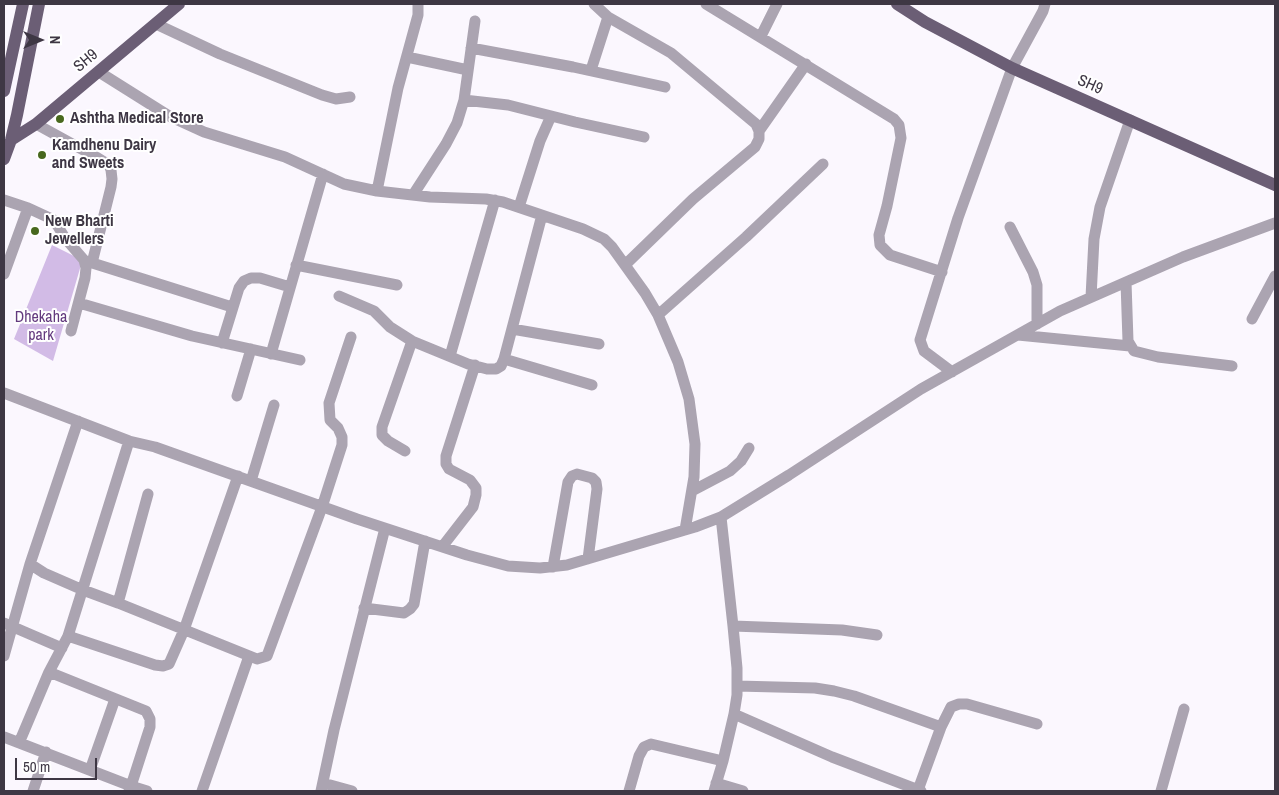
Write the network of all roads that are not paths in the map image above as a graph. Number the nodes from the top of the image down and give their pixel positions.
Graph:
1 (23, 4) edge
2 (39, 4) edge
3 (179, 4) edge
4 (418, 4) edge
5 (594, 4) edge
6 (706, 4) edge
7 (777, 4) edge
8 (1045, 4) edge
9 (901, 5) edge
10 (608, 17) junction
11 (475, 21) dead end
12 (156, 24) junction
13 (761, 36) junction
14 (471, 48) junction
15 (407, 56) junction
16 (806, 64) junction
17 (1012, 68) junction
18 (468, 70) junction
19 (591, 70) junction
20 (99, 72) junction
21 (665, 87) dead end
22 (4, 90) edge
23 (350, 97) dead end
24 (464, 100) junction
25 (551, 116) junction
26 (1130, 120) junction
27 (36, 124) junction
28 (759, 131) junction
29 (7, 137) edge
30 (644, 137) dead end
31 (4, 159) edge
32 (823, 164) dead end
33 (322, 174) junction
34 (1275, 185) edge
35 (377, 192) junction
36 (413, 195) junction
37 (4, 200) edge
38 (495, 200) junction
39 (519, 207) junction
40 (28, 208) junction
41 (542, 215) junction
42 (1275, 223) edge
43 (1010, 227) dead end
44 (88, 261) junction
45 (296, 265) junction
46 (625, 265) junction
47 (942, 272) junction
48 (4, 274) edge
49 (1275, 276) edge
50 (1126, 282) junction
51 (397, 285) dead end
52 (290, 287) junction
53 (339, 296) dead end
54 (1091, 297) junction
55 (79, 302) junction
56 (232, 307) junction
57 (658, 316) junction
58 (1252, 320) dead end
59 (1037, 324) junction
60 (512, 330) junction
61 (71, 331) dead end
62 (1018, 335) junction
63 (351, 337) dead end
64 (412, 341) junction
65 (222, 343) junction
66 (599, 344) dead end
67 (1130, 346) junction
68 (251, 349) junction
69 (271, 354) junction
70 (450, 356) junction
71 (504, 359) junction
72 (300, 360) dead end
73 (475, 365) junction
74 (1232, 366) dead end
75 (952, 372) junction
76 (592, 385) dead end
77 (4, 393) edge
78 (237, 396) dead end
79 (274, 405) dead end
80 (78, 421) junction
81 (129, 440) junction
82 (749, 448) dead end
83 (405, 451) dead end
84 (238, 476) junction
85 (251, 481) junction
86 (692, 491) junction
87 (148, 494) dead end
88 (322, 506) junction
89 (721, 517) junction
90 (385, 528) junction
91 (685, 530) junction
92 (425, 541) junction
93 (442, 547) junction
94 (588, 559) junction
95 (30, 564) junction
96 (553, 567) junction
97 (83, 590) junction
98 (118, 603) junction
99 (364, 608) junction
100 (8, 625) edge
101 (733, 626) junction
102 (184, 630) junction
103 (877, 635) dead end
104 (68, 636) junction
105 (62, 648) junction
106 (4, 656) edge
107 (249, 656) junction
108 (49, 672) junction
109 (736, 686) junction
110 (115, 699) junction
111 (1184, 709) dead end
112 (734, 714) junction
113 (1038, 724) dead end
114 (941, 727) junction
115 (4, 737) edge
116 (19, 743) junction
117 (46, 752) junction
118 (723, 760) junction
119 (90, 770) junction
120 (322, 787) edge
121 (715, 787) edge
122 (130, 788) edge
123 (33, 791) edge
124 (147, 791) edge
125 (202, 791) edge
126 (352, 791) edge
127 (629, 791) edge
128 (743, 791) edge
129 (919, 791) edge
130 (1161, 791) edge

1 - 22 main road
2 - 29 main road
3 - 12 main road, SH9
4 - 15 street
5 - 10 street
6 - 13 street
7 - 13 street
8 - 17 street
9 - 17 main road, SH9
10 - 19 street
10 - 28 street
11 - 14 street
12 - 20 main road, SH9
12 - 23 street
13 - 16 street
14 - 18 street
14 - 19 street
15 - 18 street
15 - 35 street
16 - 28 street
16 - 47 street
17 - 26 main road, SH9
17 - 47 street
18 - 24 street
19 - 21 street
20 - 27 main road, SH9
20 - 33 street
24 - 25 street
24 - 36 street
25 - 30 street
25 - 39 street
26 - 34 main road, SH9
26 - 54 street
27 - 29 main road, SH9
27 - 44 street
28 - 46 street
29 - 31 main road
32 - 57 street
33 - 35 street
33 - 45 street
35 - 36 street
36 - 38 street
37 - 40 street
38 - 39 street
38 - 70 street
39 - 41 street
40 - 44 street
40 - 48 street
41 - 46 street
41 - 60 street
42 - 50 street
43 - 59 street
44 - 55 street
44 - 56 street
45 - 51 street
45 - 52 street
46 - 57 street
47 - 75 street
49 - 58 street
50 - 54 street
50 - 67 street
52 - 56 street
52 - 69 street
53 - 64 street
54 - 59 street
55 - 61 street
55 - 65 street
56 - 65 street
57 - 86 street
59 - 62 street
60 - 66 street
60 - 71 street
62 - 67 street
62 - 75 street
63 - 88 street
64 - 70 street
64 - 83 street
65 - 68 street
67 - 74 street
68 - 69 street
68 - 78 street
69 - 72 street
70 - 73 street
71 - 73 street
71 - 76 street
73 - 93 street
75 - 89 street
77 - 80 street
79 - 85 street
80 - 81 street
80 - 95 street
81 - 84 street
81 - 97 street
82 - 86 street
84 - 85 street
84 - 102 street
85 - 88 street
86 - 91 street
87 - 98 street
88 - 90 street
88 - 107 street
89 - 91 street
89 - 101 street
90 - 92 street
90 - 99 street
91 - 94 street
92 - 93 street
92 - 99 street
93 - 96 street
94 - 96 street
94 - 96 street
95 - 97 street
95 - 100 street
97 - 98 street
97 - 104 street
98 - 102 street
99 - 120 street
100 - 105 street
100 - 106 street
101 - 103 street
101 - 109 street
102 - 104 street
102 - 107 street
104 - 105 street
105 - 108 street
107 - 125 street
108 - 110 street
108 - 116 street
109 - 112 street
109 - 114 street
110 - 119 street
110 - 122 street
111 - 130 street
112 - 118 street
112 - 129 street
113 - 114 street
114 - 129 street
115 - 116 street
116 - 117 street
117 - 119 street
117 - 123 street
118 - 121 street
118 - 127 street
119 - 122 street
120 - 126 street
121 - 128 street
122 - 124 street

